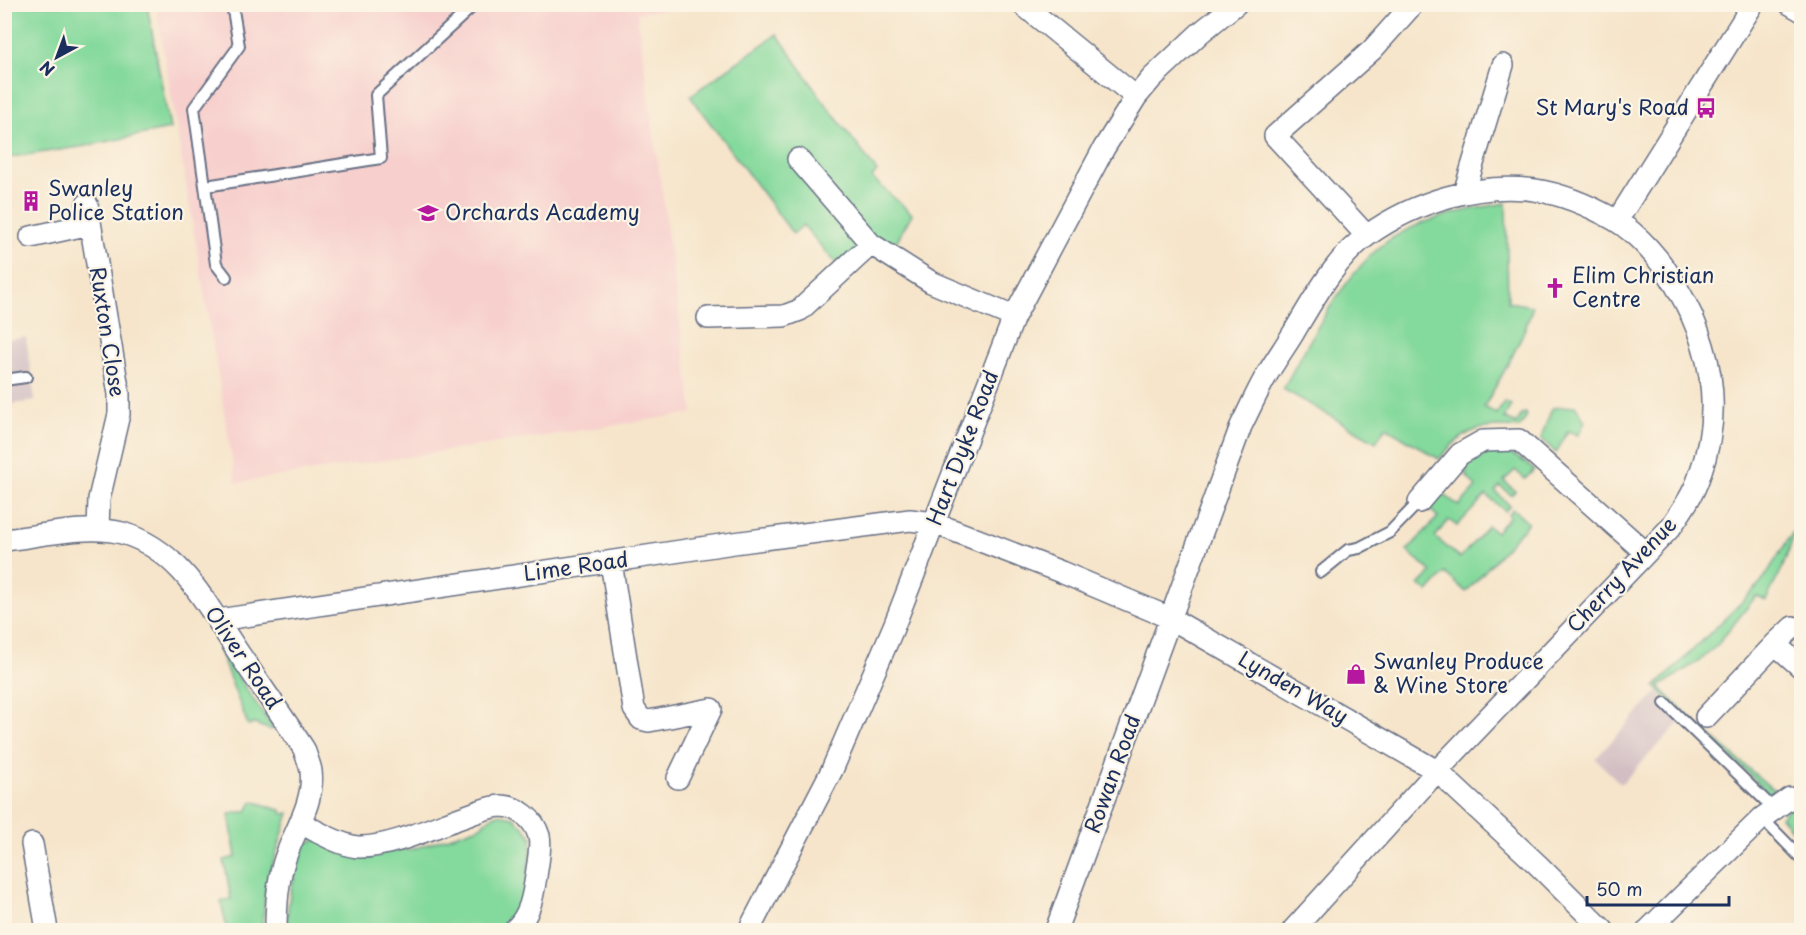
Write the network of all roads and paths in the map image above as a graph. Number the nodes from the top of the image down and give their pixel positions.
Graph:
1 (232, 4) edge
2 (476, 4) edge
3 (1022, 4) edge
4 (1236, 4) edge
5 (1413, 4) edge
6 (1753, 4) edge
7 (1790, 4) edge
8 (1802, 11) edge
9 (1503, 65) dead end
10 (1136, 97) junction
11 (798, 159) dead end
12 (206, 186) junction
13 (1464, 193) junction
14 (1617, 221) junction
15 (1366, 235) junction
16 (31, 237) dead end
17 (871, 244) junction
18 (226, 277) dead end
19 (1014, 317) junction
20 (708, 318) dead end
21 (26, 377) dead end
22 (4, 380) edge
23 (1419, 502) joint
24 (934, 523) junction
25 (98, 530) junction
26 (4, 540) edge
27 (1646, 553) junction
28 (611, 562) junction
29 (1321, 572) dead end
30 (1170, 618) junction
31 (218, 620) junction
32 (1793, 627) dead end
33 (1775, 644) junction
34 (1802, 668) edge
35 (1665, 703) dead end
36 (1706, 717) dead end
37 (1437, 771) junction
38 (678, 778) dead end
39 (1782, 808) edge
40 (301, 823) junction
41 (32, 844) dead end
42 (1802, 859) edge
43 (47, 930) edge
44 (276, 930) edge
45 (514, 930) edge
46 (749, 930) edge
47 (1056, 930) edge
48 (1293, 930) edge
49 (1603, 930) edge
50 (1648, 930) edge

1 - 12 lane
2 - 12 lane
3 - 10 street
4 - 10 street, Hart Dyke Road
5 - 15 street
6 - 14 street
7 - 8 street
9 - 13 street
10 - 19 street, Hart Dyke Road
11 - 17 street
12 - 18 lane
13 - 14 street, Cherry Avenue
13 - 15 street, Cherry Avenue
14 - 27 street, Cherry Avenue
15 - 30 street, Cherry Avenue
16 - 25 street, Ruxton Close
17 - 19 street
17 - 20 street
19 - 24 street, Hart Dyke Road
21 - 22 lane
23 - 27 street
23 - 29 lane
24 - 28 street, Lime Road
24 - 30 street, Lynden Way
24 - 46 street, Hart Dyke Road
25 - 26 street, Oliver Road
25 - 31 street, Oliver Road
27 - 37 street, Cherry Avenue
28 - 31 street, Lime Road
28 - 38 street
30 - 37 street, Lynden Way
30 - 47 street, Rowan Road
31 - 40 street, Oliver Road
32 - 33 street
33 - 34 street
33 - 36 street
35 - 39 lane
37 - 48 street
37 - 49 street, Lynden Way
39 - 42 lane
39 - 50 street
40 - 44 street, Oliver Road
40 - 45 street
41 - 43 street

